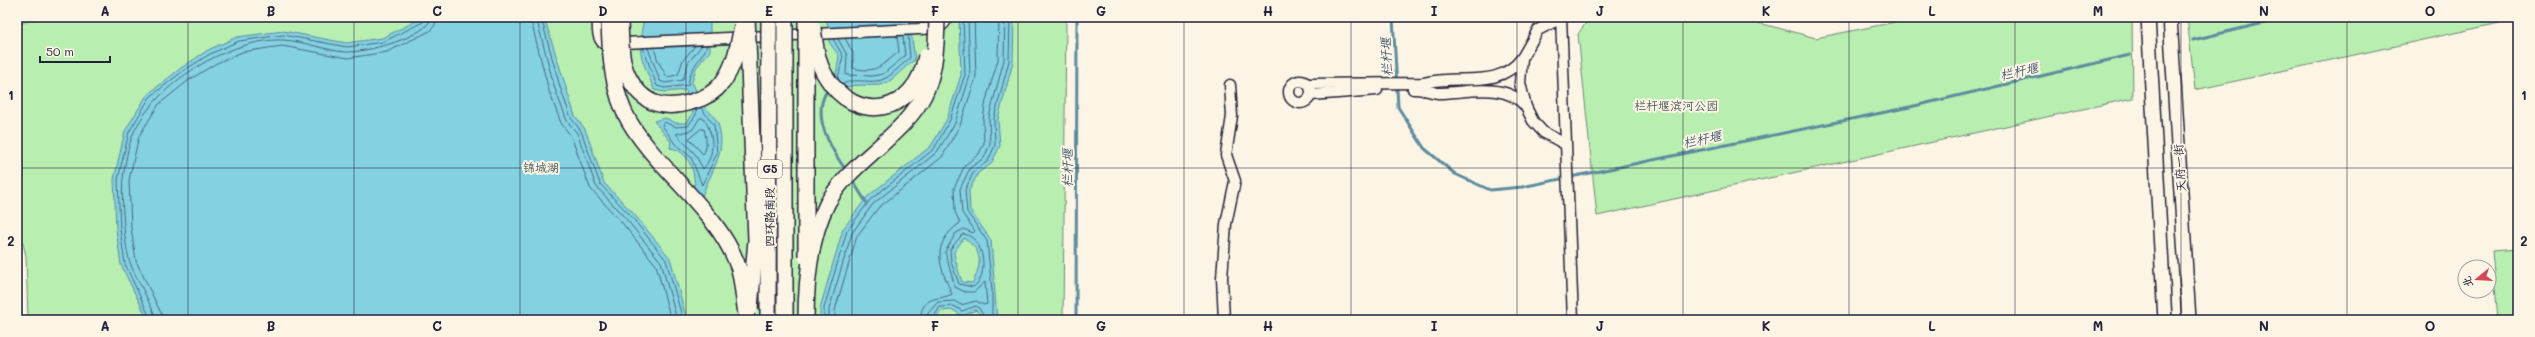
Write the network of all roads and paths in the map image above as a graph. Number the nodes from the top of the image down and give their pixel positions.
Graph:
1 (744, 17) edge
2 (747, 17) edge
3 (769, 17) edge
4 (785, 17) edge
5 (806, 17) edge
6 (811, 17) edge
7 (928, 17) edge
8 (937, 17) edge
9 (947, 17) edge
10 (2148, 17) edge
11 (2170, 17) edge
12 (1561, 18) edge
13 (609, 20) edge
14 (1522, 58) junction
15 (1308, 84) junction
16 (1230, 85) dead end
17 (1415, 85) junction
18 (1370, 87) junction
19 (1310, 95) junction
20 (1526, 107) junction
21 (1565, 144) junction
22 (806, 318) edge
23 (747, 320) edge
24 (768, 320) edge
25 (785, 320) edge
26 (1224, 320) edge
27 (1573, 320) edge
28 (2165, 320) edge
29 (2189, 320) edge

1 - 13 highway, bridge
2 - 23 highway, bridge
3 - 24 highway, 四环路南段 / G5, bridge
4 - 25 highway, 四环路南段 / G5, bridge
5 - 22 highway, bridge
6 - 7 highway, bridge
8 - 22 highway, bridge
9 - 13 street
10 - 28 main road, 天府一街
11 - 29 main road, 天府一街
12 - 14 street
12 - 21 street
13 - 23 highway, bridge
14 - 17 street
14 - 20 street
15 - 18 street
15 - 19 street
15 - 19 street
16 - 26 street
17 - 18 street
17 - 20 street
18 - 19 street
20 - 21 street
21 - 27 street

